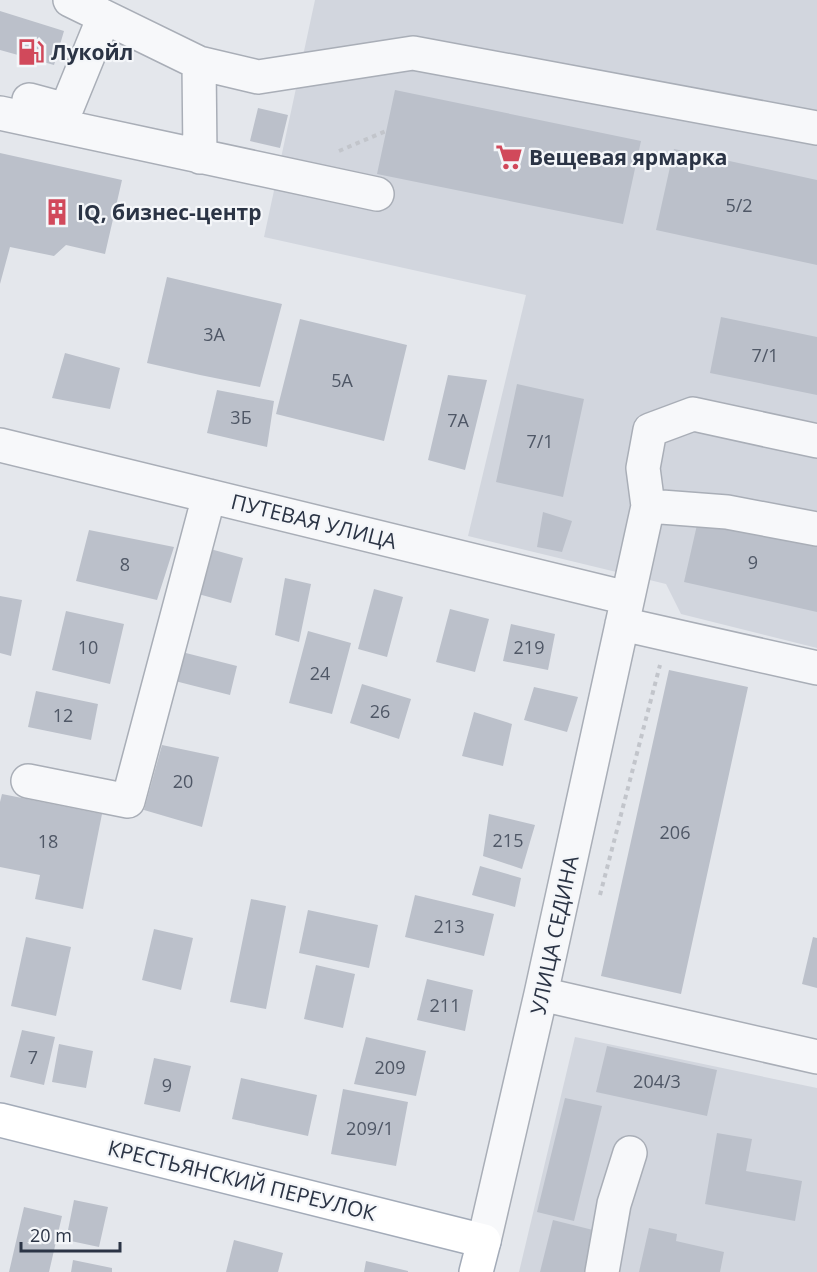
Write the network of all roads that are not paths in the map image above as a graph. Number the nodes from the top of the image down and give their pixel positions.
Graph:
1 (70, 0) edge
2 (104, 17) junction
3 (198, 63) junction
4 (0, 92) edge
5 (0, 113) edge
6 (817, 128) edge
7 (200, 157) junction
8 (377, 194) dead end
9 (817, 441) edge
10 (0, 446) edge
11 (209, 496) junction
12 (648, 506) junction
13 (817, 529) edge
14 (625, 611) junction
15 (817, 668) edge
16 (28, 781) dead end
17 (541, 994) junction
18 (817, 1057) edge
19 (0, 1120) edge
20 (630, 1153) dead end
21 (484, 1241) junction
22 (476, 1272) edge
23 (602, 1272) edge

1 - 2 street
2 - 3 street
2 - 4 street
3 - 6 street
3 - 7 street
5 - 7 street
7 - 8 street
9 - 12 street
10 - 11 street, ПУТЕВАЯ УЛИЦА
11 - 14 street, ПУТЕВАЯ УЛИЦА
11 - 16 street
12 - 13 street
12 - 14 street, УЛИЦА СЕДИНА
14 - 15 street, ПУТЕВАЯ УЛИЦА
14 - 17 street, УЛИЦА СЕДИНА
17 - 18 street
17 - 21 street, УЛИЦА СЕДИНА
19 - 21 main road, КРЕСТЬЯНСКИЙ ПЕРЕУЛОК
20 - 23 street
21 - 22 main road, УЛИЦА СЕДИНА

